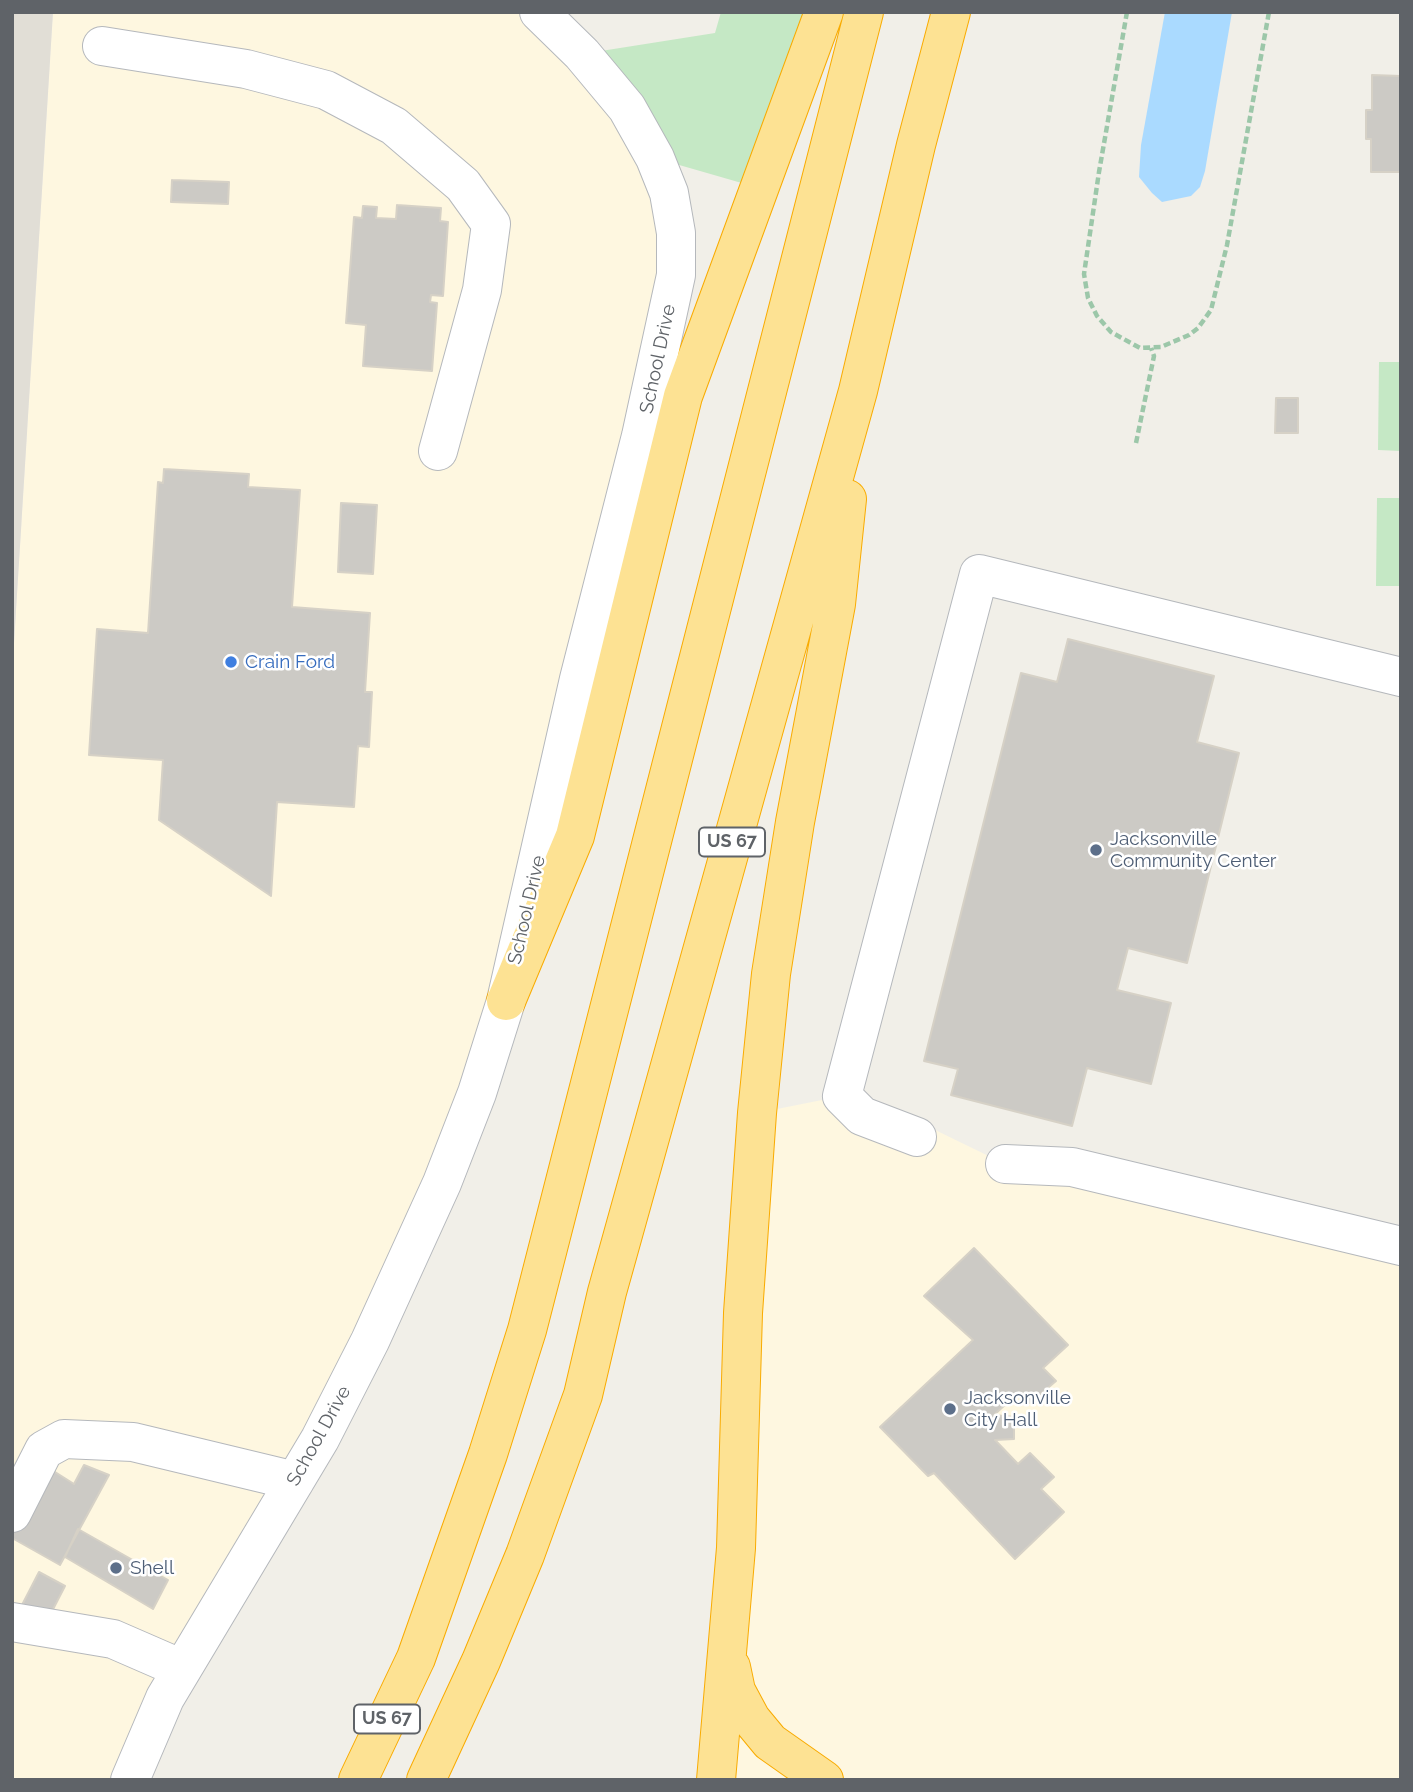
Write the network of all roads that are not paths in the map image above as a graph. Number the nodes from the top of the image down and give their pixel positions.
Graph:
1 (539, 12) edge
2 (824, 12) edge
3 (864, 12) edge
4 (951, 12) edge
5 (102, 46) dead end
6 (858, 391) junction
7 (438, 451) dead end
8 (1401, 677) edge
9 (506, 1001) junction
10 (917, 1137) dead end
11 (1005, 1164) dead end
12 (1401, 1246) edge
13 (295, 1481) junction
14 (12, 1513) edge
15 (12, 1622) edge
16 (728, 1656) junction
17 (182, 1669) junction
18 (130, 1780) edge
19 (358, 1780) edge
20 (426, 1780) edge
21 (716, 1780) edge
22 (824, 1780) edge

1 - 9 street, School Drive
2 - 9 highway
3 - 19 highway, US 67
4 - 6 highway, US 67
5 - 7 street
6 - 16 highway
6 - 20 highway, US 67
8 - 10 street
9 - 13 street, School Drive
11 - 12 street
13 - 14 street
13 - 17 street, School Drive
15 - 17 street
16 - 21 highway
16 - 22 highway
17 - 18 street, School Drive

